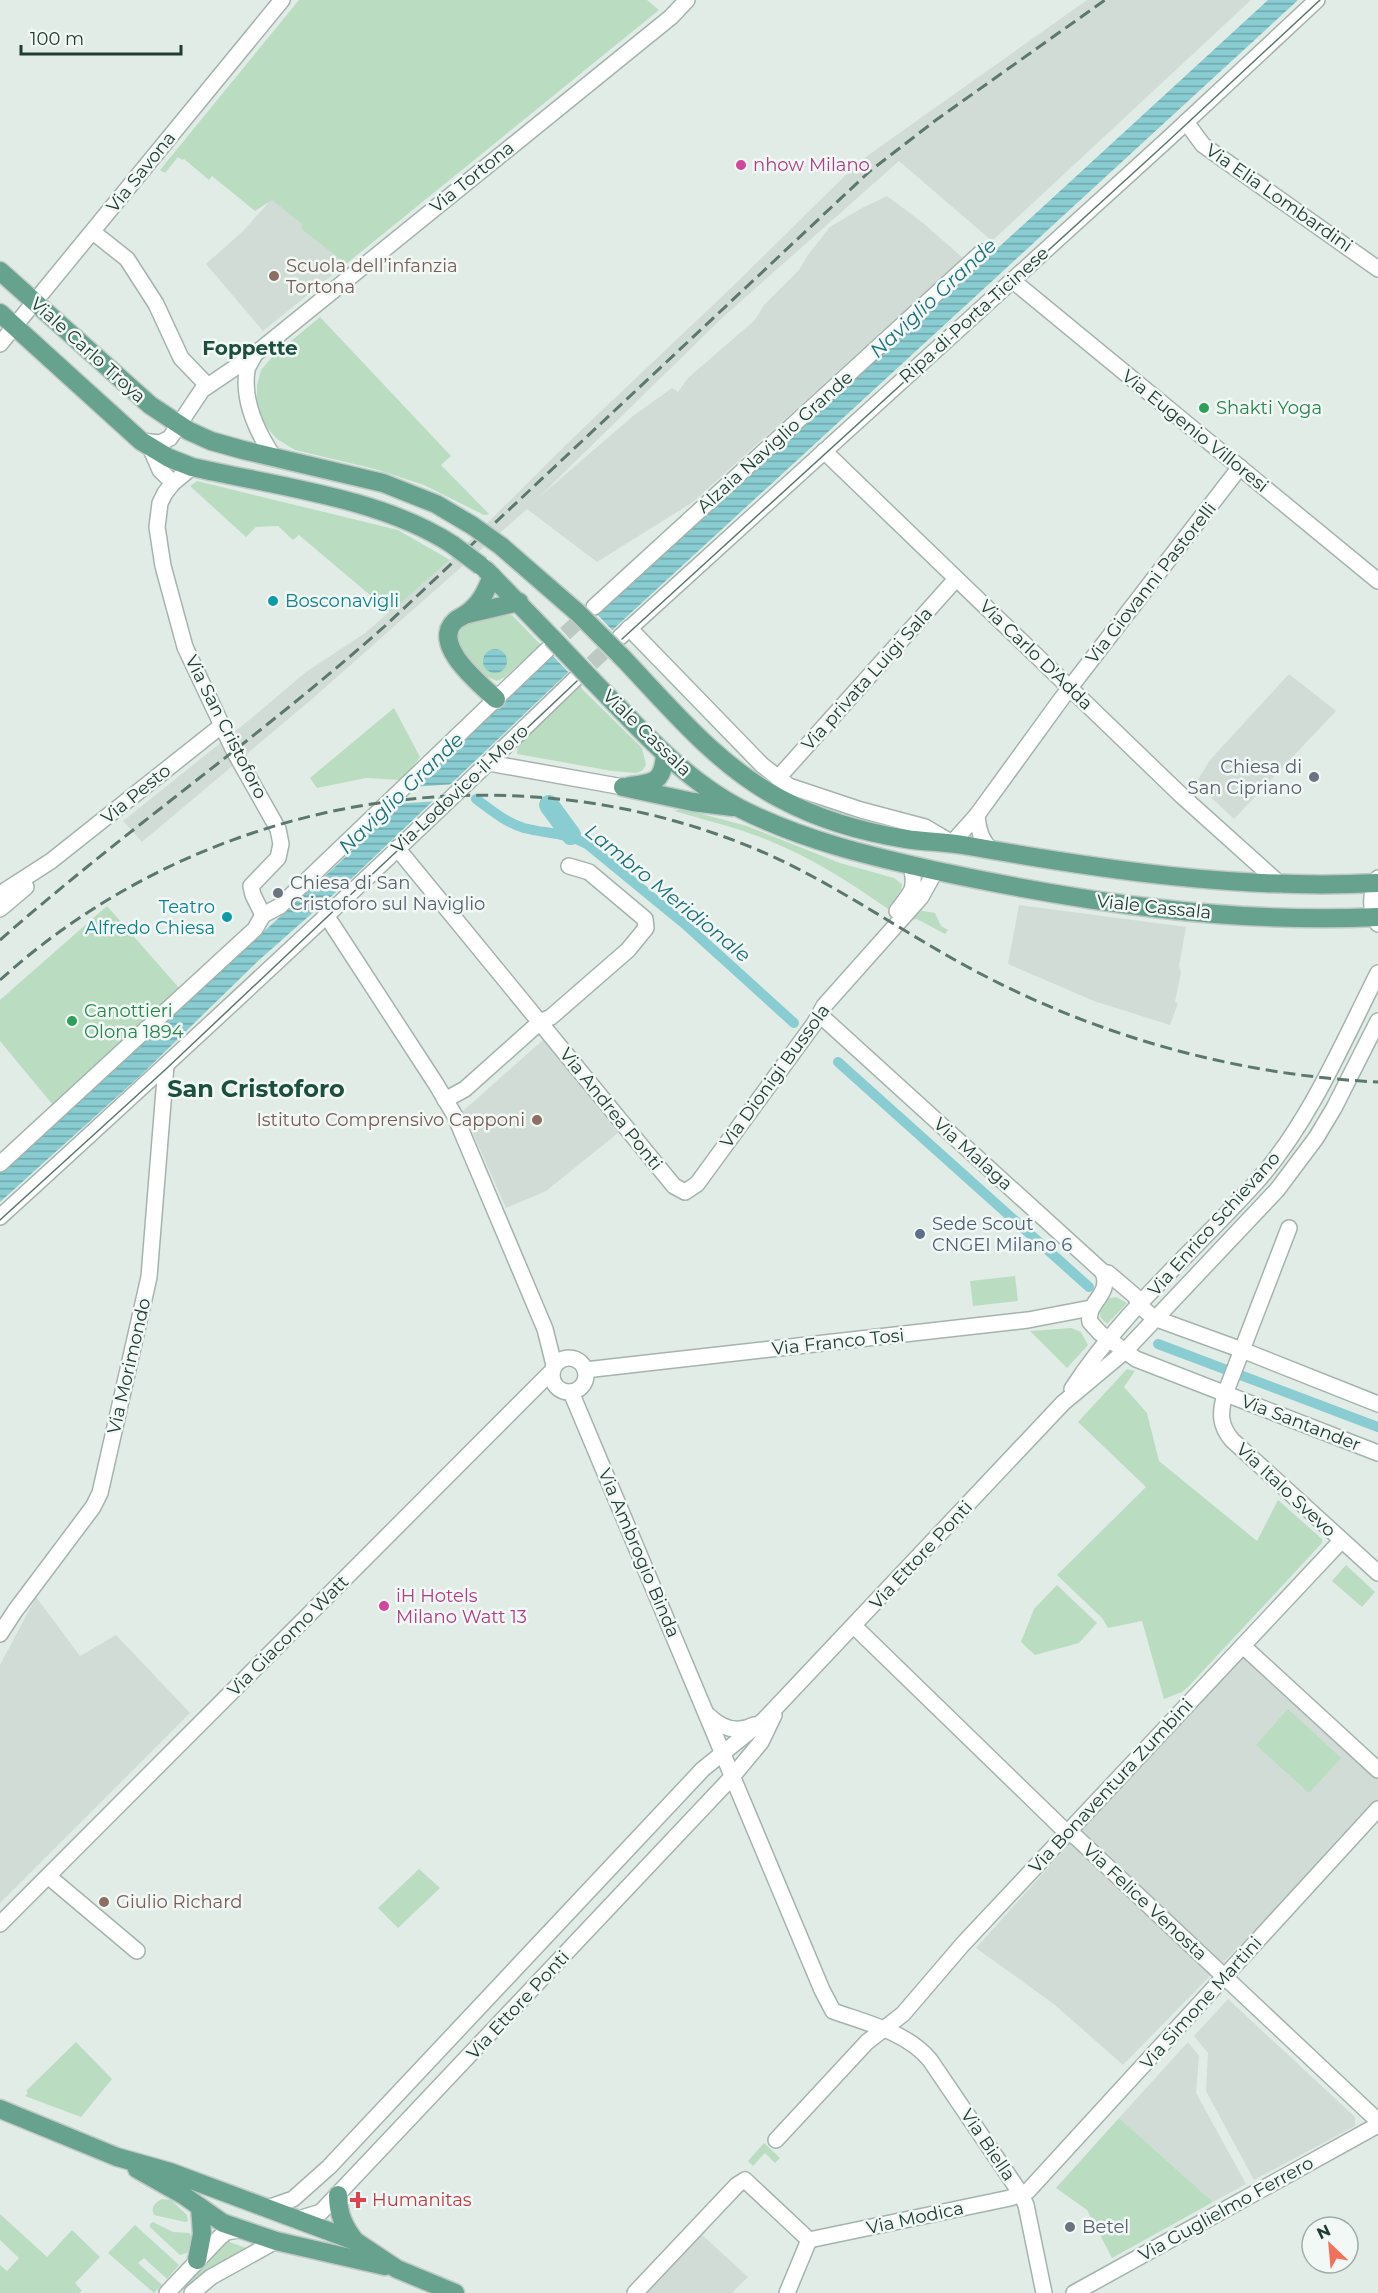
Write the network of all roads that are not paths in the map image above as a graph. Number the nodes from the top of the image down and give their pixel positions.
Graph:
1 (282, 0) edge
2 (1317, 0) edge
3 (680, 2) edge
4 (1186, 122) junction
5 (93, 232) junction
6 (982, 252) dead end
7 (1378, 269) edge
8 (0, 271) edge
9 (1012, 280) junction
10 (35, 303) junction
11 (0, 313) edge
12 (14, 326) junction
13 (0, 344) edge
14 (255, 354) junction
15 (207, 385) junction
16 (184, 427) junction
17 (146, 444) junction
18 (824, 451) junction
19 (275, 459) junction
20 (192, 467) junction
21 (1240, 467) junction
22 (173, 483) junction
23 (453, 545) joint
24 (492, 576) junction
25 (956, 579) junction
26 (1378, 581) edge
27 (519, 602) junction
28 (594, 607) tunnel mouth
29 (466, 614) junction
30 (623, 640) junction
31 (547, 650) tunnel mouth
32 (584, 680) junction
33 (1070, 689) junction
34 (496, 699) junction
35 (221, 726) junction
36 (665, 755) junction
37 (489, 763) junction
38 (778, 778) junction
39 (623, 787) junction
40 (740, 808) junction
41 (977, 815) junction
42 (952, 843) junction
43 (397, 848) junction
44 (992, 851) junction
45 (1249, 857) junction
46 (51, 861) junction
47 (569, 866) dead end
48 (912, 866) junction
49 (936, 870) junction
50 (1377, 882) edge
51 (1242, 883) junction
52 (1281, 885) junction
53 (0, 894) edge
54 (0, 909) edge
55 (263, 915) junction
56 (326, 915) junction
57 (1377, 919) edge
58 (867, 959) junction
59 (1378, 974) edge
60 (820, 1015) junction
61 (1378, 1021) edge
62 (540, 1022) junction
63 (1372, 1048) edge
64 (166, 1065) junction
65 (445, 1100) junction
66 (0, 1164) edge
67 (685, 1192) joint
68 (0, 1217) edge
69 (1289, 1228) dead end
70 (1102, 1272) junction
71 (1128, 1290) junction
72 (1101, 1296) junction
73 (1140, 1305) junction
74 (1090, 1308) junction
75 (1154, 1318) junction
76 (545, 1329) junction
77 (1109, 1340) junction
78 (1124, 1352) junction
79 (1240, 1354) junction
80 (568, 1358) junction
81 (585, 1370) junction
82 (553, 1374) junction
83 (1226, 1390) junction
84 (571, 1392) junction
85 (1063, 1403) junction
86 (1378, 1403) edge
87 (1378, 1453) edge
88 (1341, 1541) junction
89 (1378, 1574) edge
90 (854, 1626) junction
91 (0, 1634) edge
92 (1243, 1646) junction
93 (778, 1706) junction
94 (708, 1715) junction
95 (764, 1720) junction
96 (723, 1752) junction
97 (1378, 1770) edge
98 (732, 1777) junction
99 (712, 1797) junction
100 (743, 1802) junction
101 (1378, 1809) edge
102 (1067, 1833) junction
103 (48, 1876) junction
104 (566, 1915) junction
105 (0, 1924) edge
106 (586, 1933) junction
107 (137, 1951) dead end
108 (1225, 1977) junction
109 (882, 2030) junction
110 (431, 2058) junction
111 (450, 2078) junction
112 (3, 2112) edge
113 (1378, 2123) edge
114 (776, 2140) dead end
115 (117, 2157) junction
116 (329, 2167) junction
117 (342, 2190) junction
118 (1021, 2194) junction
119 (200, 2207) junction
120 (267, 2208) junction
121 (295, 2220) junction
122 (244, 2229) junction
123 (809, 2240) junction
124 (276, 2241) junction
125 (355, 2241) junction
126 (197, 2260) junction
127 (397, 2269) junction
128 (167, 2293) edge
129 (192, 2293) edge
130 (455, 2293) edge
131 (635, 2293) edge
132 (787, 2293) edge
133 (1044, 2293) edge
134 (1074, 2293) edge

1 - 5 street, Via Savona
2 - 4 street, Ripa di Porta Ticinese
3 - 14 street, Via Tortona
4 - 7 street, Via Elia Lombardini
4 - 9 street, Ripa di Porta Ticinese
5 - 10 street, Via Savona
5 - 15 street
6 - 28 street, Alzaia Naviglio Grande
8 - 10 main road, Viale Carlo Troya
9 - 18 street, Ripa di Porta Ticinese
9 - 21 street, Via Eugenio Villoresi
10 - 12 street, Via Savona
10 - 16 main road, Viale Carlo Troya
11 - 12 main road, Viale Carlo Troya
12 - 13 street, Via Savona
12 - 17 main road, Viale Carlo Troya
14 - 15 street, Via Tortona
14 - 19 street
15 - 16 street, Via Tortona
16 - 17 street, Via Tortona
16 - 19 main road, Viale Carlo Troya
17 - 20 main road, Viale Carlo Troya
17 - 22 street
18 - 25 street, Via Carlo D'Adda
18 - 30 street, Ripa di Porta Ticinese
19 - 30 main road, Viale Carlo Troya, bridge
20 - 22 street, Via San Cristoforo
20 - 23 main road, Viale Carlo Troya
21 - 26 street, Via Eugenio Villoresi
21 - 33 street, Via Giovanni Pastorelli
22 - 35 street, Via San Cristoforo
23 - 24 main road, Viale Cassala, bridge
24 - 27 main road, Viale Cassala
24 - 29 main road
25 - 33 street, Via Carlo D'Adda
25 - 38 street, Via privata Luigi Sala
27 - 29 main road
27 - 32 main road, Viale Cassala, bridge
29 - 34 main road
30 - 38 street, Viale Cassala
30 - 42 main road, Viale Cassala
31 - 34 street
32 - 36 main road, Viale Cassala
32 - 37 street, Via Lodovico il Moro
33 - 41 street, Via Giovanni Pastorelli
33 - 45 street, Via Carlo D'Adda
34 - 55 street
35 - 46 street, Via Pesto
35 - 55 street, Via San Cristoforo
36 - 39 main road
36 - 40 main road, Viale Cassala
37 - 39 street
37 - 43 street, Via Lodovico il Moro
38 - 42 street, Viale Cassala
39 - 40 main road
40 - 48 main road, Viale Cassala
41 - 42 street, Via Giovanni Pastorelli
41 - 44 street
42 - 44 main road, Viale Cassala
42 - 49 main road
43 - 56 street, Via Lodovico il Moro
43 - 62 street, Via Andrea Ponti
44 - 51 main road, Viale Cassala
45 - 51 street
45 - 52 street, Via Carlo D'Adda
46 - 53 street, Via Pesto
46 - 54 street, Via Pesto
47 - 62 street
48 - 49 main road, Viale Cassala
48 - 58 street, Via Dionigi Bussola
49 - 57 main road, Viale Cassala
49 - 58 street, Via Dionigi Bussola
50 - 52 main road, Viale Cassala
50 - 57 street, Viale Cassala
51 - 52 main road, Viale Cassala
55 - 66 street
56 - 64 street, Via Lodovico il Moro
56 - 65 street
58 - 60 street, Via Dionigi Bussola
59 - 73 street, Via Enrico Schievano
60 - 67 street, Via Dionigi Bussola
60 - 70 street, Via Malaga
61 - 63 street, Via Enrico Schievano
62 - 65 street
62 - 67 street, Via Andrea Ponti
63 - 75 street, Via Enrico Schievano
64 - 68 street, Via Lodovico il Moro
64 - 91 street, Via Morimondo
65 - 76 street
69 - 79 street
70 - 71 street, Via Malaga
70 - 72 street
71 - 72 street
71 - 73 street, Via Malaga
72 - 74 street
73 - 75 street, Via Malaga
73 - 77 street, Via Enrico Schievano
74 - 77 street, Via Santander
74 - 81 street, Via Franco Tosi
75 - 78 street, Via Enrico Schievano
75 - 79 street
76 - 80 street
76 - 82 street
77 - 78 street, Via Santander
77 - 85 street, Via Ettore Ponti
78 - 83 street, Via Santander
78 - 85 street, Via Ettore Ponti
79 - 83 street, Via Santander
79 - 86 street
80 - 81 street
80 - 82 street
81 - 84 street
82 - 84 street
82 - 103 street, Via Giacomo Watt
83 - 87 street, Via Santander
83 - 88 street, Via Italo Svevo
84 - 94 street, Via Ambrogio Binda
85 - 90 street, Via Ettore Ponti
88 - 89 street, Via Italo Svevo
88 - 92 street, Via Bonaventura Zumbini
90 - 93 street, Via Ettore Ponti
90 - 102 street, Via Felice Venosta
92 - 97 street
92 - 102 street, Via Bonaventura Zumbini
93 - 95 street, Via Ettore Ponti
93 - 98 street, Via Ettore Ponti
94 - 95 street
94 - 96 street, Via Ambrogio Binda
95 - 96 street, Via Ettore Ponti
96 - 98 street, Via Ambrogio Binda
96 - 104 street, Via Ettore Ponti
98 - 99 street, Via Ettore Ponti
98 - 100 street, Via Ambrogio Binda
99 - 100 street
99 - 106 street, Via Ettore Ponti
100 - 109 street, Via Ambrogio Binda
101 - 108 street, Via Simone Martini
102 - 108 street, Via Felice Venosta
102 - 109 street, Via Bonaventura Zumbini
103 - 105 street, Via Giacomo Watt
103 - 107 street
104 - 106 street
104 - 110 street, Via Ettore Ponti
106 - 111 street, Via Ettore Ponti
108 - 113 street, Via Felice Venosta
108 - 118 street, Via Simone Martini
109 - 114 street, Via Bonaventura Zumbini
109 - 118 street, Via Biella
110 - 111 street
110 - 116 street, Via Ettore Ponti
111 - 117 street, Via Ettore Ponti
112 - 115 main road
113 - 134 street, Via Guglielmo Ferrero
115 - 119 main road
115 - 120 main road
116 - 117 street
116 - 120 street, Via Ettore Ponti
117 - 121 street, Via Ettore Ponti
117 - 125 main road
118 - 123 street, Via Modica
118 - 133 street, Via Biella
119 - 122 main road
119 - 126 main road
120 - 121 main road
120 - 122 main road
121 - 124 main road
121 - 125 main road
122 - 124 main road
122 - 126 street
123 - 131 street
123 - 132 street
124 - 127 main road
124 - 129 street
125 - 127 main road
126 - 128 street
127 - 130 main road

